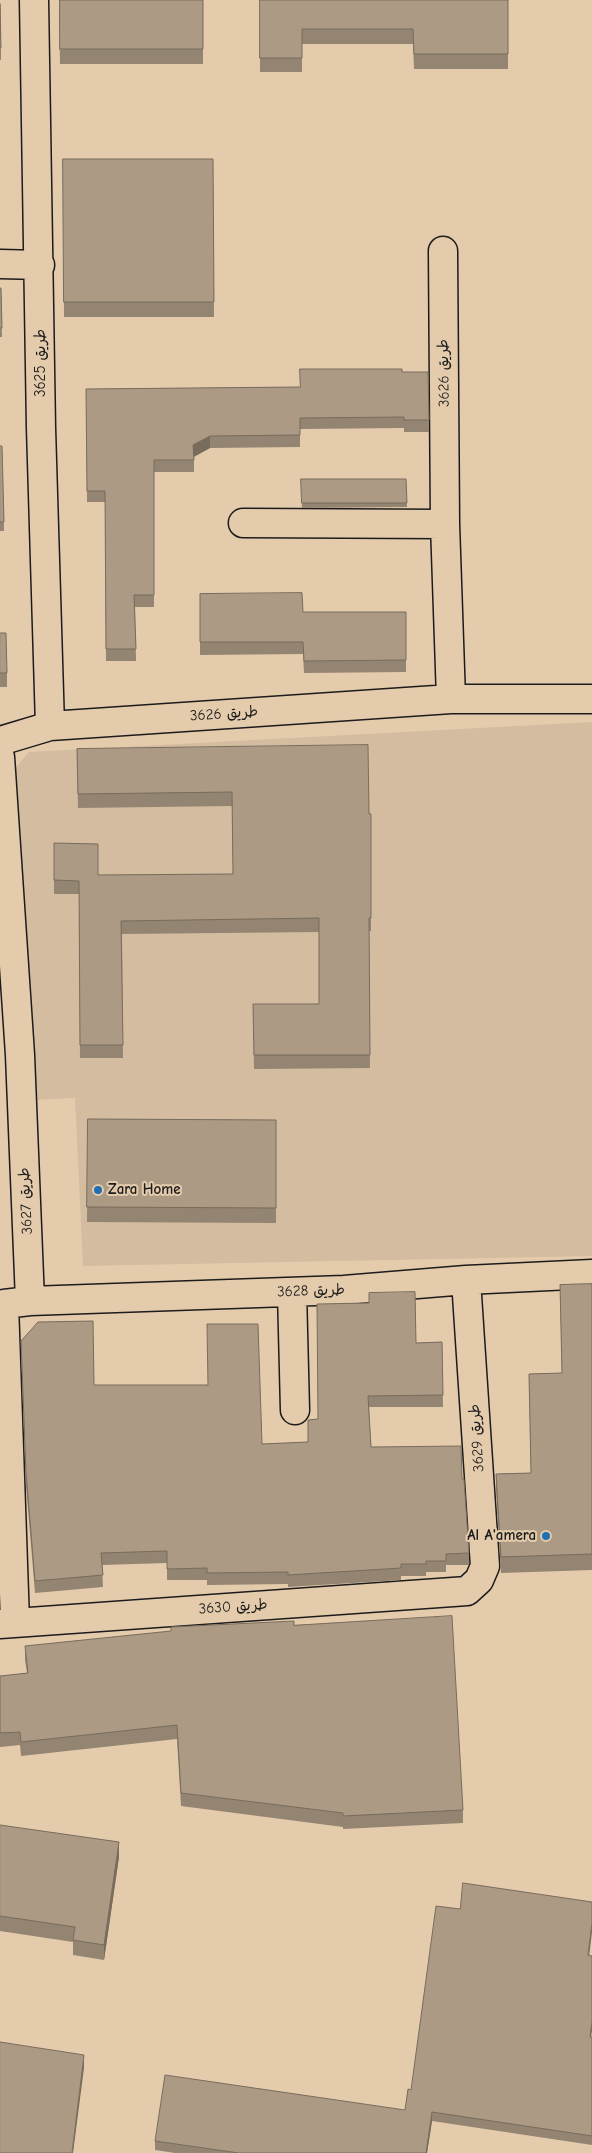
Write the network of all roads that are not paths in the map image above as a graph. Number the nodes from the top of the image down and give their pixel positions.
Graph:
1 (34, 0) edge
2 (443, 251) dead end
3 (0, 264) edge
4 (40, 265) junction
5 (243, 523) dead end
6 (445, 524) junction
7 (592, 699) edge
8 (450, 700) junction
9 (50, 726) junction
10 (0, 741) edge
11 (0, 757) edge
12 (592, 1274) edge
13 (466, 1280) junction
14 (292, 1292) junction
15 (30, 1301) junction
16 (295, 1410) dead end
17 (467, 1591) joint
18 (8, 1623) edge

1 - 4 street, طريق 3625
2 - 6 street, طريق 3626
3 - 4 street
4 - 9 street, طريق 3625
5 - 6 street
6 - 8 street, طريق 3626
7 - 8 street, طريق 3626
8 - 9 street, طريق 3626
9 - 10 street, طريق 3626
11 - 15 street, طريق 3627
12 - 13 street, طريق 3628
13 - 14 street, طريق 3628
13 - 17 street, طريق 3629
14 - 15 street, طريق 3628
14 - 16 street
15 - 18 street
17 - 18 street, طريق 3630

